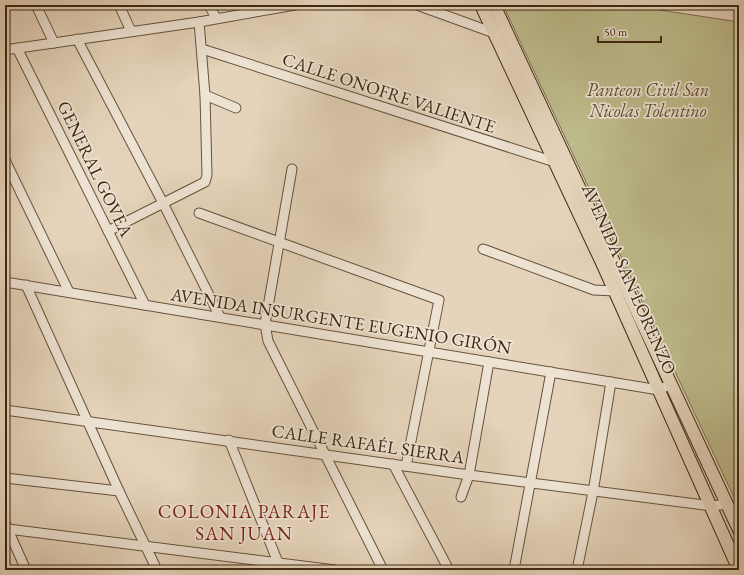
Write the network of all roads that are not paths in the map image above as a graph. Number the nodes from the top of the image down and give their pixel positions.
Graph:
1 (36, 5) edge
2 (119, 5) edge
3 (209, 5) edge
4 (295, 5) edge
5 (417, 5) edge
6 (481, 5) edge
7 (494, 5) edge
8 (247, 9) edge
9 (216, 18) junction
10 (199, 22) junction
11 (131, 32) junction
12 (501, 32) junction
13 (77, 39) junction
14 (54, 43) junction
15 (17, 48) junction
16 (202, 49) junction
17 (5, 50) edge
18 (205, 95) junction
19 (236, 108) dead end
20 (5, 160) edge
21 (561, 161) junction
22 (292, 170) dead end
23 (163, 203) junction
24 (199, 213) dead end
25 (108, 231) junction
26 (280, 242) junction
27 (483, 249) dead end
28 (5, 282) edge
29 (26, 285) junction
30 (615, 291) junction
31 (69, 292) junction
32 (145, 305) junction
33 (220, 317) junction
34 (265, 324) junction
35 (429, 352) junction
36 (489, 362) junction
37 (551, 372) junction
38 (611, 382) junction
39 (671, 384) junction
40 (659, 390) junction
41 (5, 410) edge
42 (88, 422) junction
43 (229, 440) junction
44 (325, 454) junction
45 (393, 464) junction
46 (406, 466) junction
47 (469, 475) junction
48 (5, 478) edge
49 (530, 482) junction
50 (119, 491) junction
51 (593, 492) junction
52 (461, 497) dead end
53 (727, 504) junction
54 (712, 506) junction
55 (6, 526) edge
56 (739, 530) edge
57 (147, 547) junction
58 (279, 566) edge
59 (26, 570) edge
60 (157, 570) edge
61 (335, 570) edge
62 (383, 570) edge
63 (450, 570) edge
64 (514, 570) edge
65 (577, 570) edge
66 (739, 570) edge

1 - 14 street
2 - 11 street
3 - 9 street
4 - 8 street
5 - 12 street
6 - 12 main road, AVENIDA SAN LORENZO
7 - 12 main road, AVENIDA SAN LORENZO
8 - 9 street
9 - 10 street
10 - 11 street
10 - 16 street
11 - 13 street
12 - 21 main road, AVENIDA SAN LORENZO
13 - 14 street
13 - 23 street
14 - 15 street
15 - 17 street
15 - 25 street, GENERAL GOVEA
16 - 18 street
16 - 21 street, CALLE ONOFRE VALIENTE
18 - 19 street
18 - 23 street
20 - 31 street
21 - 30 main road, AVENIDA SAN LORENZO
21 - 39 main road, AVENIDA SAN LORENZO
22 - 26 street
23 - 25 street
23 - 33 street
24 - 26 street
25 - 32 street, GENERAL GOVEA
26 - 34 street
26 - 35 street
27 - 30 street
28 - 29 street, AVENIDA INSURGENTE EUGENIO GIRÓN
29 - 31 street, AVENIDA INSURGENTE EUGENIO GIRÓN
29 - 42 street
30 - 40 main road, AVENIDA SAN LORENZO
31 - 32 street, AVENIDA INSURGENTE EUGENIO GIRÓN
32 - 33 street, AVENIDA INSURGENTE EUGENIO GIRÓN
33 - 34 street, AVENIDA INSURGENTE EUGENIO GIRÓN
34 - 35 street, AVENIDA INSURGENTE EUGENIO GIRÓN
34 - 44 street
35 - 36 street, AVENIDA INSURGENTE EUGENIO GIRÓN
35 - 46 street
36 - 37 street, AVENIDA INSURGENTE EUGENIO GIRÓN
36 - 47 street
37 - 38 street, AVENIDA INSURGENTE EUGENIO GIRÓN
37 - 49 street
38 - 40 street, AVENIDA INSURGENTE EUGENIO GIRÓN
38 - 51 street
39 - 40 street
39 - 53 main road, AVENIDA SAN LORENZO
40 - 54 main road, AVENIDA SAN LORENZO
41 - 42 street, CALLE RAFAÉL SIERRA
42 - 43 street, CALLE RAFAÉL SIERRA
42 - 50 street
43 - 44 street, CALLE RAFAÉL SIERRA
43 - 58 street
44 - 45 street, CALLE RAFAÉL SIERRA
44 - 62 street
45 - 46 street, CALLE RAFAÉL SIERRA
45 - 63 street
46 - 47 street, CALLE RAFAÉL SIERRA
47 - 49 street, CALLE RAFAÉL SIERRA
47 - 52 street
48 - 50 street
49 - 51 street, CALLE RAFAÉL SIERRA
49 - 64 street
50 - 57 street
51 - 54 street, CALLE RAFAÉL SIERRA
51 - 65 street
53 - 54 street, CALLE RAFAÉL SIERRA
53 - 56 main road, AVENIDA SAN LORENZO
54 - 66 main road, AVENIDA SAN LORENZO
55 - 57 street
55 - 59 street
57 - 58 street
57 - 60 street
58 - 61 street

